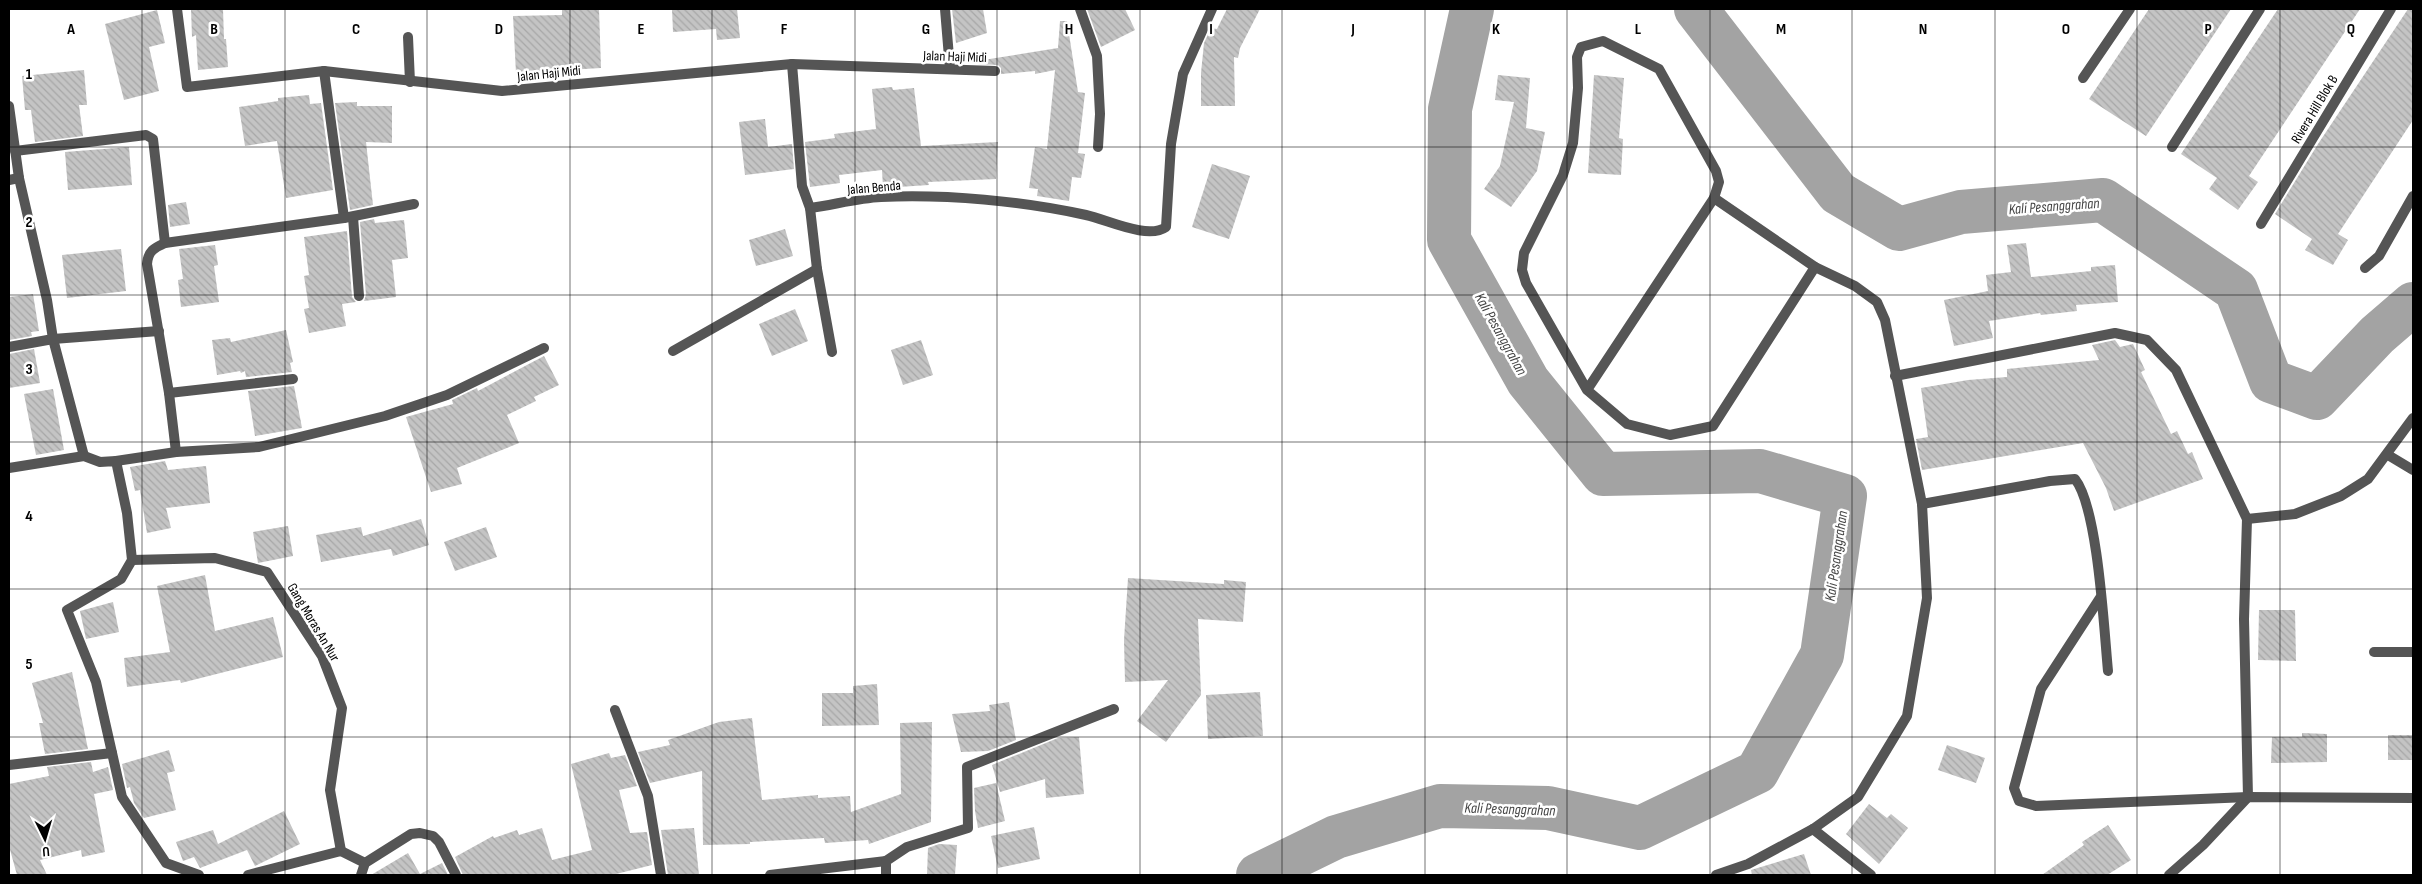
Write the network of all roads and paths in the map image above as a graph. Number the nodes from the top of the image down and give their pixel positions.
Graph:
1 (177, 9) edge
2 (945, 9) edge
3 (1080, 9) edge
4 (1212, 9) edge
5 (2130, 9) edge
6 (2260, 9) edge
7 (2391, 9) edge
8 (408, 37) dead end
9 (792, 64) junction
10 (950, 69) junction
11 (324, 71) junction
12 (995, 71) dead end
13 (2083, 78) dead end
14 (410, 82) junction
15 (9, 106) edge
16 (1098, 147) dead end
17 (2172, 147) dead end
18 (14, 151) junction
19 (14, 179) edge
20 (2413, 196) edge
21 (1714, 198) junction
22 (414, 204) dead end
23 (810, 208) junction
24 (348, 218) junction
25 (2261, 224) dead end
26 (165, 243) junction
27 (1815, 268) junction
28 (2365, 268) dead end
29 (816, 269) junction
30 (359, 296) dead end
31 (159, 331) junction
32 (53, 339) junction
33 (9, 347) edge
34 (544, 348) dead end
35 (673, 351) dead end
36 (832, 352) dead end
37 (1895, 376) junction
38 (293, 379) dead end
39 (1587, 390) junction
40 (169, 393) junction
41 (2413, 418) edge
42 (176, 452) junction
43 (2388, 455) junction
44 (84, 456) junction
45 (116, 461) junction
46 (9, 468) edge
47 (2413, 470) edge
48 (1922, 504) junction
49 (2247, 519) junction
50 (132, 560) junction
51 (2100, 598) junction
52 (2374, 652) dead end
53 (2413, 652) edge
54 (2108, 671) dead end
55 (1114, 709) dead end
56 (614, 710) dead end
57 (112, 753) junction
58 (9, 765) edge
59 (2248, 797) junction
60 (2413, 798) edge
61 (1813, 829) junction
62 (341, 851) junction
63 (886, 861) junction
64 (366, 863) junction
65 (199, 875) edge
66 (248, 875) edge
67 (361, 875) edge
68 (456, 875) edge
69 (661, 875) edge
70 (770, 875) edge
71 (886, 875) edge
72 (1716, 875) edge
73 (1871, 875) edge
74 (2169, 875) edge

1 - 11 street, Jalan Haji Midi
2 - 10 street
3 - 16 street
4 - 23 street, Jalan Benda
5 - 13 street
6 - 17 street
7 - 25 street, Rivera Hill Blok B
8 - 14 street
9 - 10 street, Jalan Haji Midi
9 - 14 street, Jalan Haji Midi
9 - 23 street
10 - 12 street, Jalan Haji Midi
11 - 14 street, Jalan Haji Midi
11 - 24 street
15 - 18 street
18 - 19 street
18 - 26 street
19 - 32 street
20 - 28 street
21 - 27 street
21 - 39 street
21 - 39 street
22 - 24 street
23 - 29 street
24 - 26 street
24 - 30 street
26 - 31 street
27 - 37 street
27 - 39 street
29 - 35 street
29 - 36 street
31 - 32 street
31 - 40 street
32 - 33 street
32 - 44 street
34 - 42 street
37 - 48 street
37 - 49 street
38 - 40 street
40 - 42 street
41 - 43 street
42 - 45 street
43 - 47 street
43 - 49 street
44 - 45 street
44 - 46 street
45 - 50 street
48 - 51 street
48 - 61 street
49 - 59 street
50 - 57 street
50 - 62 street, Gang Moras An Nur
51 - 54 street
51 - 59 street
52 - 53 street
55 - 63 street
56 - 69 street
57 - 58 street
57 - 65 street
59 - 60 street
59 - 74 street
61 - 72 street
61 - 73 street
62 - 64 street
62 - 66 street
63 - 70 street
63 - 71 street
64 - 67 street
64 - 68 street

